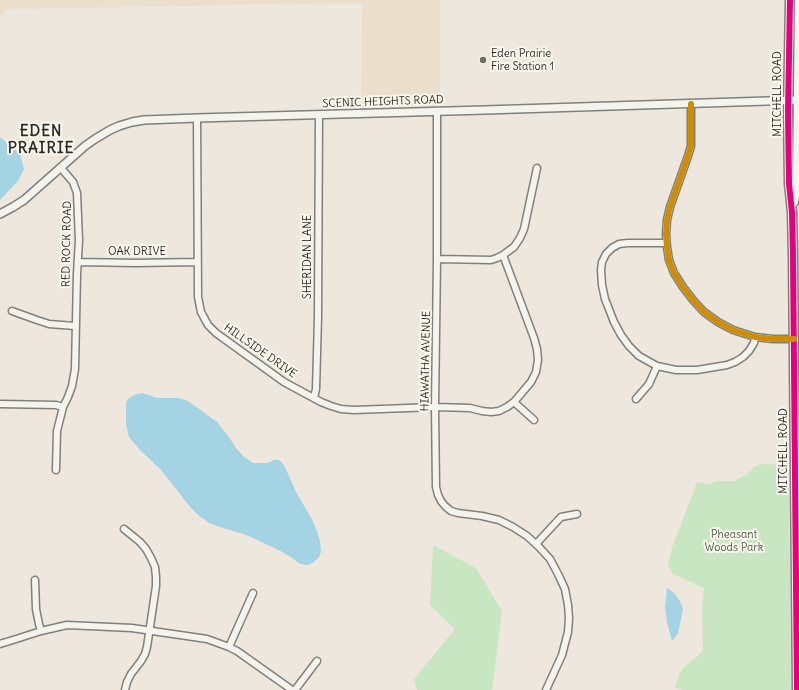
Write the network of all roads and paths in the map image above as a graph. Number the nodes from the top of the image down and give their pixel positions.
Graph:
1 (790, 0) edge
2 (799, 0) edge
3 (798, 47) edge
4 (799, 57) edge
5 (788, 100) junction
6 (798, 101) edge
7 (691, 104) junction
8 (437, 112) junction
9 (319, 115) junction
10 (197, 118) junction
11 (61, 168) junction
12 (537, 168) dead end
13 (796, 212) edge
14 (0, 214) edge
15 (666, 242) junction
16 (503, 255) junction
17 (437, 259) junction
18 (78, 262) junction
19 (197, 262) junction
20 (12, 311) dead end
21 (75, 326) junction
22 (755, 337) junction
23 (794, 339) junction
24 (657, 366) junction
25 (314, 398) junction
26 (636, 399) dead end
27 (514, 402) junction
28 (0, 404) edge
29 (63, 407) junction
30 (435, 407) junction
31 (534, 420) dead end
32 (797, 457) edge
33 (56, 470) dead end
34 (577, 514) dead end
35 (124, 529) dead end
36 (536, 544) junction
37 (35, 580) dead end
38 (797, 588) edge
39 (253, 593) dead end
40 (149, 630) junction
41 (41, 631) junction
42 (0, 644) edge
43 (229, 646) junction
44 (317, 661) dead end
45 (125, 690) edge
46 (292, 690) edge
47 (295, 690) edge
48 (547, 690) edge
49 (797, 690) edge

1 - 5 main road, MITCHELL ROAD
2 - 3 main road, MITCHELL ROAD
3 - 4 main road
3 - 6 main road, MITCHELL ROAD
5 - 6 street, SCENIC HEIGHTS ROAD
5 - 7 street, SCENIC HEIGHTS ROAD
5 - 13 main road, MITCHELL ROAD
6 - 13 main road, MITCHELL ROAD
7 - 8 street, SCENIC HEIGHTS ROAD
7 - 15 street
8 - 9 street, SCENIC HEIGHTS ROAD
8 - 17 street, HIAWATHA AVENUE
9 - 10 street, SCENIC HEIGHTS ROAD
9 - 25 street, SHERIDAN LANE
10 - 11 street, SCENIC HEIGHTS ROAD
10 - 19 street, HILLSIDE DRIVE
11 - 14 street, SCENIC HEIGHTS ROAD
11 - 18 street, RED ROCK ROAD
12 - 16 street
13 - 23 main road, MITCHELL ROAD
15 - 22 street
15 - 24 street
16 - 17 street
16 - 27 street
17 - 30 street, HIAWATHA AVENUE
18 - 19 street, OAK DRIVE
18 - 21 street, RED ROCK ROAD
19 - 25 street, HILLSIDE DRIVE
20 - 21 street
21 - 29 street, RED ROCK ROAD
22 - 23 street
22 - 24 street
23 - 32 main road, MITCHELL ROAD
24 - 26 street
25 - 30 street, HILLSIDE DRIVE
27 - 30 street, HILLSIDE DRIVE
27 - 31 street
28 - 29 street
29 - 33 street, RED ROCK ROAD
30 - 36 street, HIAWATHA AVENUE
32 - 38 main road, MITCHELL ROAD
34 - 36 street
35 - 40 street
36 - 48 street, HIAWATHA AVENUE
37 - 41 street
38 - 49 main road, MITCHELL ROAD
39 - 43 street
40 - 41 street
40 - 43 street
40 - 45 street
41 - 42 street
43 - 46 street
44 - 47 street

